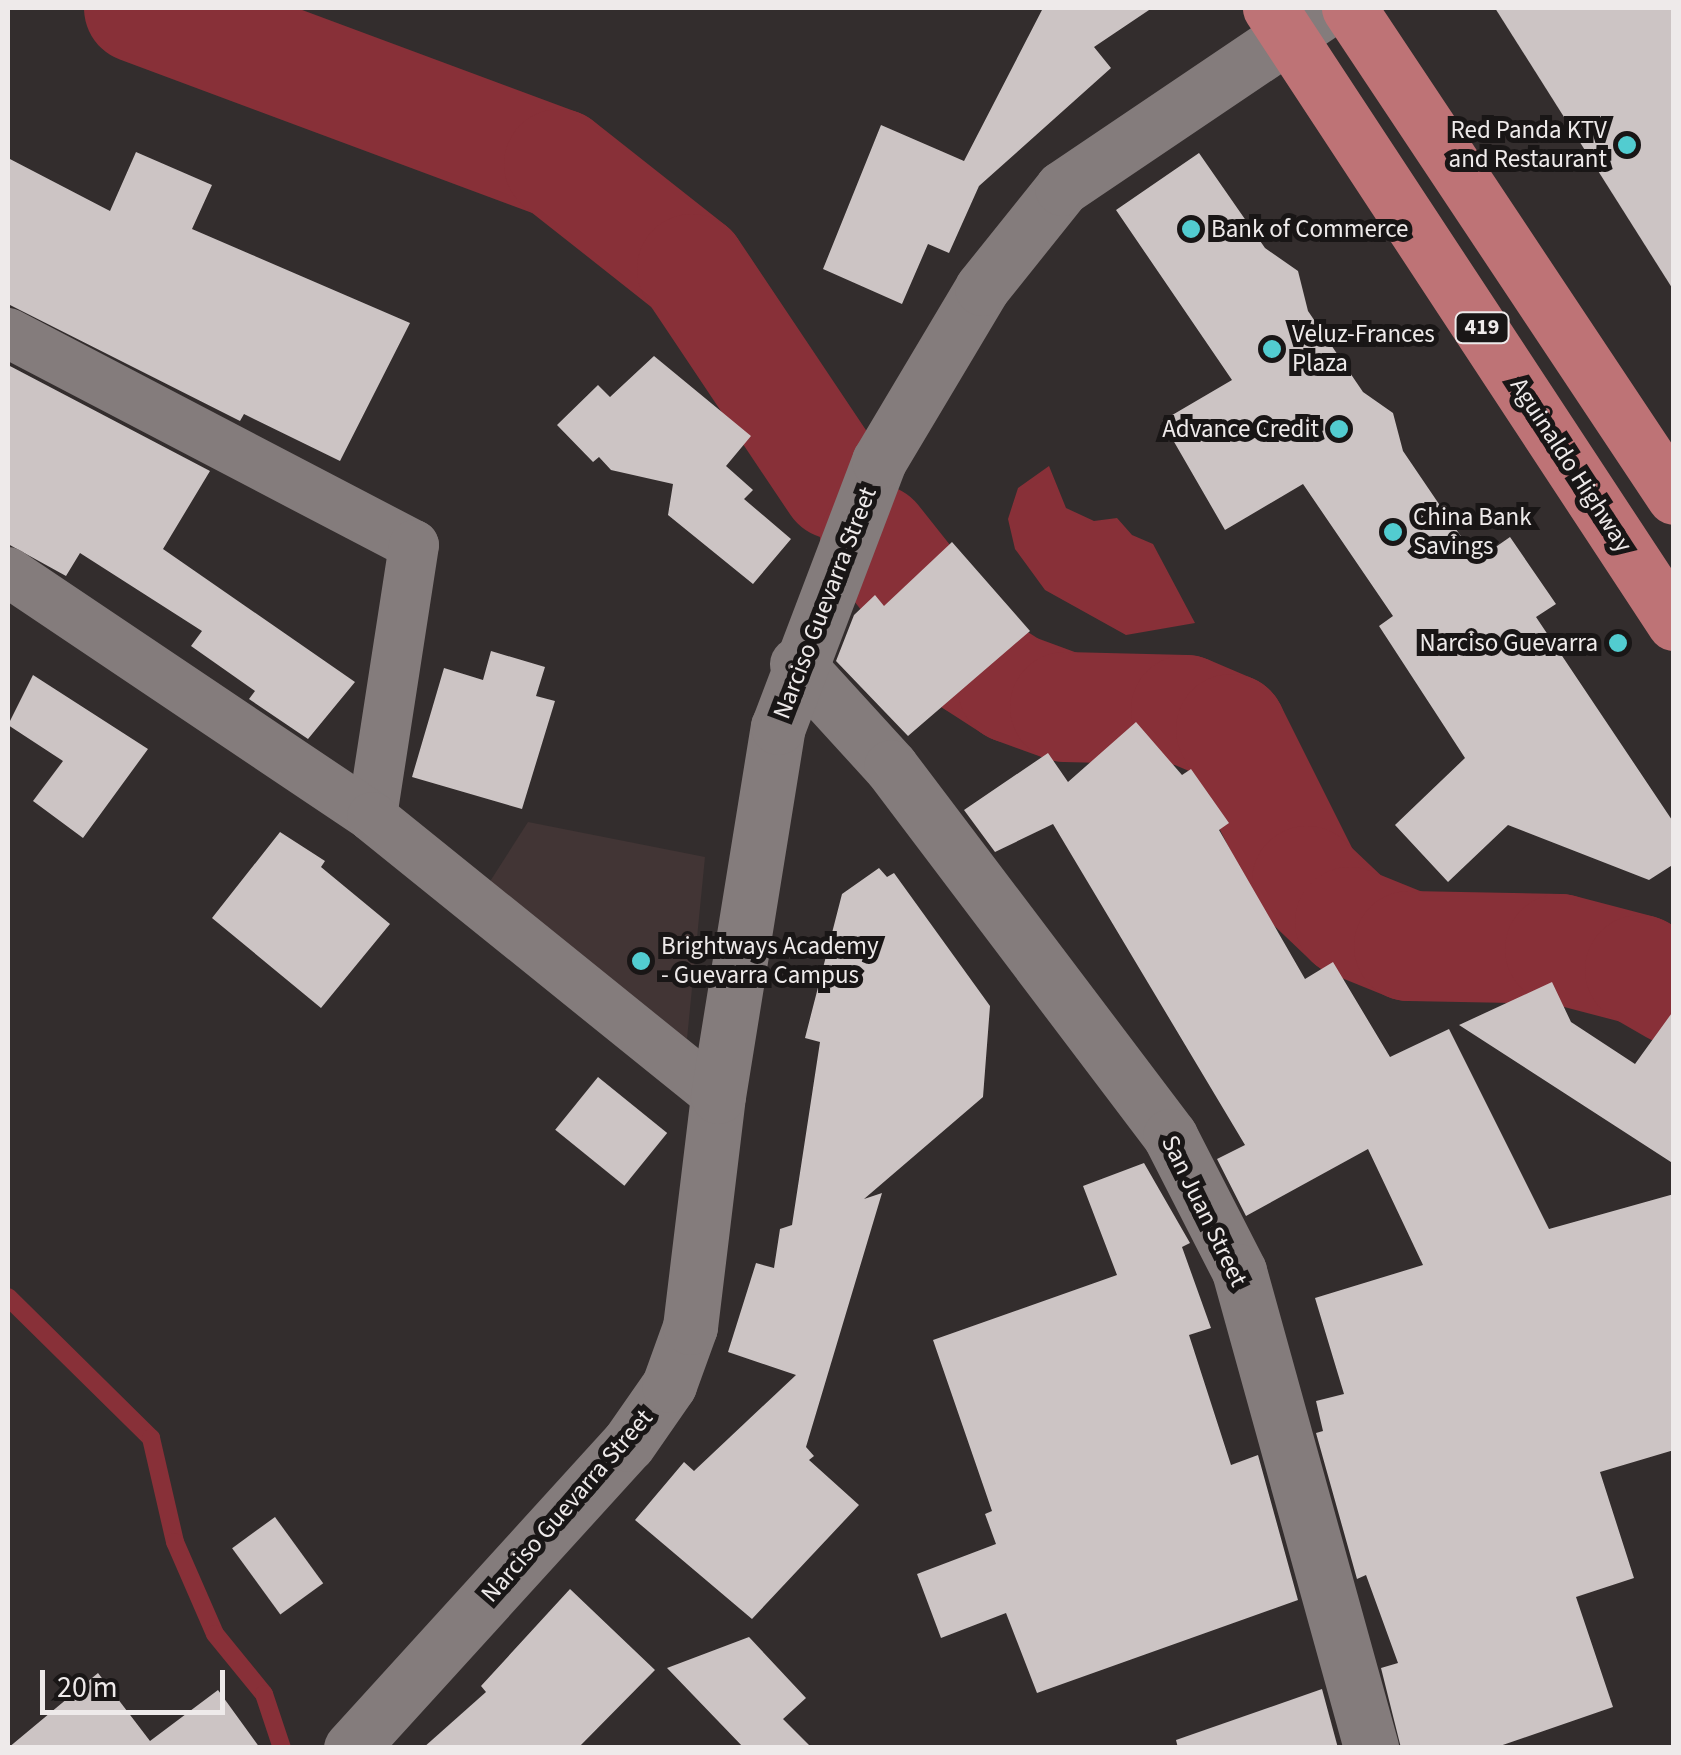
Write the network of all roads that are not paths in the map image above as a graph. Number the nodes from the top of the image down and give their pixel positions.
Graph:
1 (1349, 8) edge
2 (1295, 16) edge
3 (8, 333) edge
4 (1674, 497) edge
5 (8, 572) edge
6 (1674, 623) edge
7 (797, 664) junction
8 (372, 817) junction
9 (718, 1096) junction
10 (351, 1748) edge
11 (1371, 1748) edge

1 - 4 highway, 419
2 - 6 highway, Aguinaldo Highway / 419
2 - 7 street, Narciso Guevarra Street
3 - 8 street
5 - 8 street
7 - 9 street, Narciso Guevarra Street
7 - 11 street, San Juan Street
8 - 9 street
9 - 10 street, Narciso Guevarra Street

